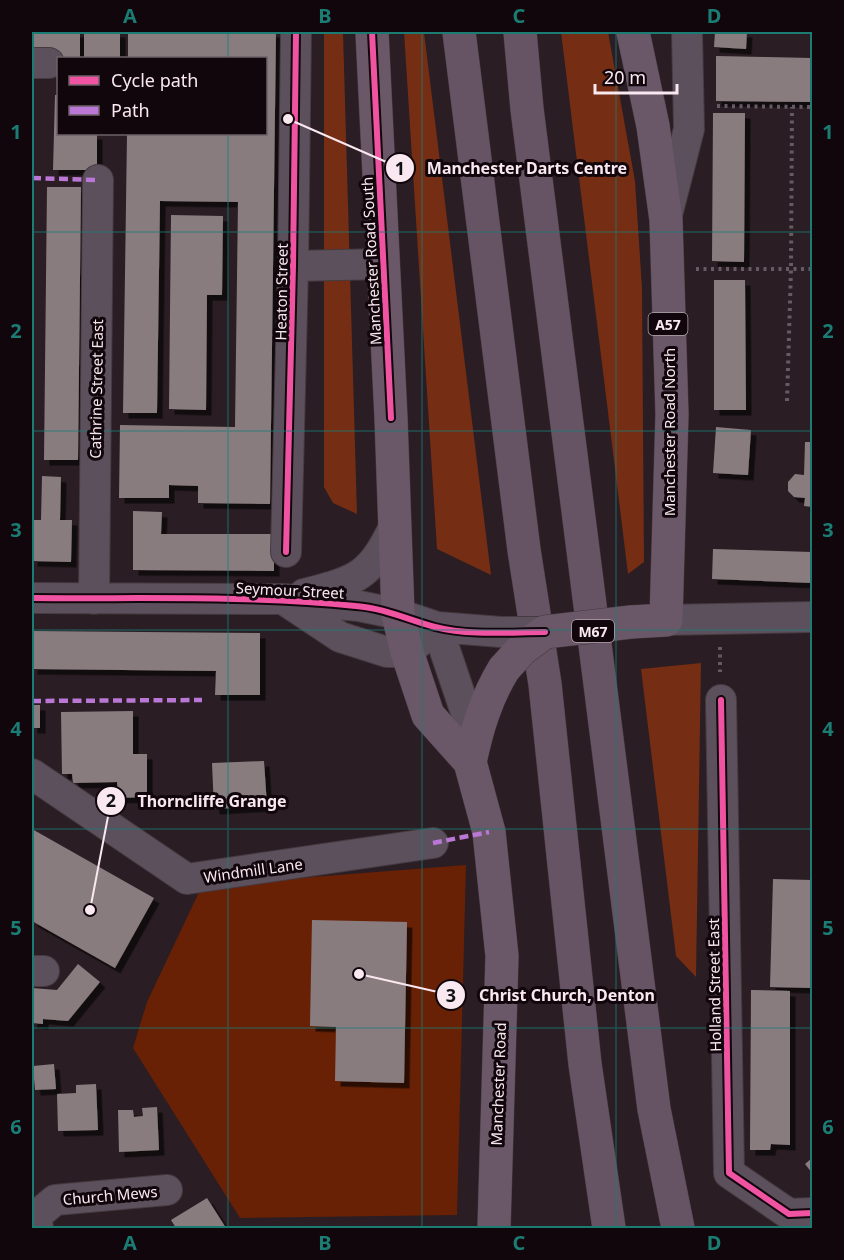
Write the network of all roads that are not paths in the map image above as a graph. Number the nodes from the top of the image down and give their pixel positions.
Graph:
1 (296, 32) edge
2 (372, 32) edge
3 (459, 32) edge
4 (520, 32) edge
5 (633, 32) edge
6 (687, 32) edge
7 (98, 180) dead end
8 (666, 220) junction
9 (384, 264) junction
10 (293, 266) junction
11 (394, 525) junction
12 (286, 552) dead end
13 (32, 598) edge
14 (94, 599) junction
15 (283, 599) junction
16 (399, 614) junction
17 (813, 617) edge
18 (666, 620) junction
19 (436, 627) junction
20 (545, 632) junction
21 (407, 652) junction
22 (721, 700) road end
23 (472, 750) junction
24 (32, 774) edge
25 (433, 843) dead end
26 (167, 1190) dead end
27 (813, 1213) edge
28 (38, 1228) edge
29 (494, 1228) edge
30 (609, 1228) edge
31 (678, 1228) edge

1 - 10 street, Heaton Street
2 - 9 main road, Manchester Road South
3 - 30 highway
4 - 31 highway, M67
5 - 8 main road, Manchester Road North / A57
6 - 8 street
7 - 14 street, Cathrine Street East
8 - 18 main road, Manchester Road North / A57
9 - 10 street
9 - 11 main road, Manchester Road South
10 - 12 street, Heaton Street
11 - 15 street
11 - 16 main road, Manchester Road South
13 - 14 street, Seymour Street
14 - 15 street, Seymour Street
15 - 16 street, Seymour Street
15 - 21 street
16 - 19 street, Seymour Street
16 - 21 main road, Manchester Road
17 - 18 street, Seymour Street
18 - 20 main road, Seymour Street, bridge
19 - 20 street, Seymour Street, bridge
19 - 21 street
19 - 23 street, Manchester Road
20 - 23 main road, bridge
21 - 23 main road, Manchester Road
22 - 27 street, Holland Street East
23 - 29 main road, Manchester Road
24 - 25 street, Windmill Lane
26 - 28 street, Church Mews

